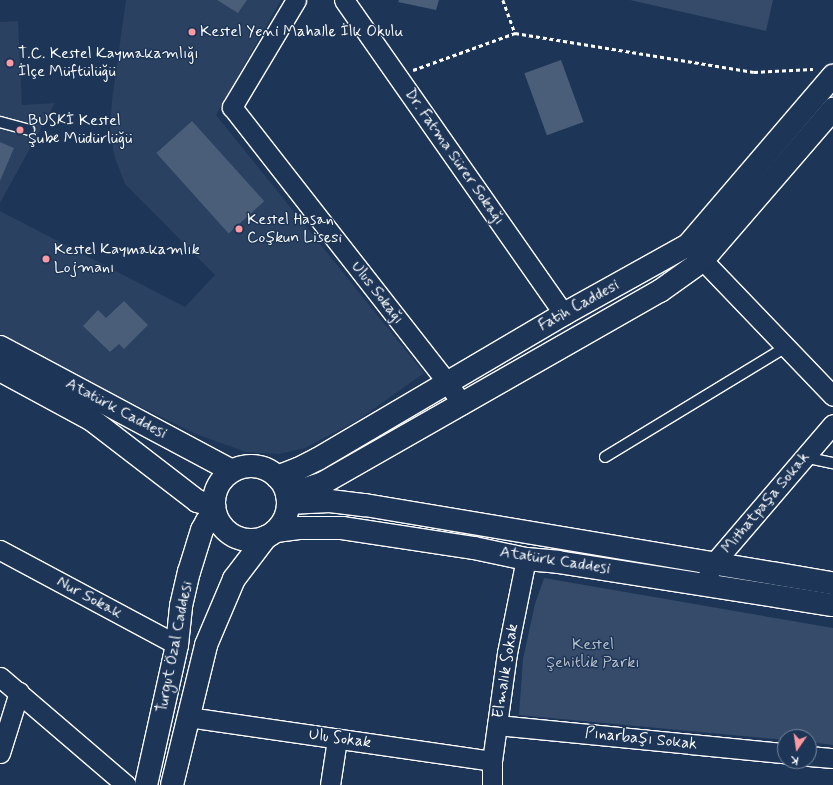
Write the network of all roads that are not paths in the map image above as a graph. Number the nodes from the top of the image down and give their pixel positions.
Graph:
1 (296, 0) edge
2 (344, 0) edge
3 (825, 72) edge
4 (833, 109) edge
5 (0, 122) edge
6 (29, 130) dead end
7 (688, 245) junction
8 (702, 261) junction
9 (564, 314) junction
10 (0, 347) edge
11 (786, 347) junction
12 (0, 370) edge
13 (447, 382) junction
14 (833, 396) edge
15 (462, 404) junction
16 (833, 424) edge
17 (605, 457) dead end
18 (804, 457) junction
19 (833, 463) edge
20 (232, 471) junction
21 (284, 492) junction
22 (214, 510) junction
23 (271, 534) junction
24 (0, 550) edge
25 (526, 559) junction
26 (713, 564) junction
27 (833, 583) edge
28 (704, 585) junction
29 (833, 604) edge
30 (177, 646) junction
31 (0, 677) edge
32 (19, 692) junction
33 (188, 717) junction
34 (497, 725) junction
35 (337, 739) junction
36 (777, 752) edge
37 (0, 753) edge
38 (817, 757) edge
39 (833, 758) edge
40 (492, 761) junction
41 (126, 785) edge
42 (146, 785) edge
43 (172, 785) edge
44 (330, 785) edge
45 (492, 785) edge

1 - 13 street, Ulus Sokağı
2 - 9 street, Dr. Fatma Sürer Sokağı
3 - 7 main road, Fatih Caddesi
4 - 8 main road, Fatih Caddesi
5 - 6 lane
7 - 8 street
7 - 9 main road, Fatih Caddesi
8 - 11 street
8 - 15 main road, Fatih Caddesi
9 - 13 main road, Fatih Caddesi
10 - 20 main road, Atatürk Caddesi
11 - 14 street
11 - 17 lane
12 - 22 main road, Atatürk Caddesi
13 - 15 street, Ulus Sokağı
13 - 21 main road, Fatih Caddesi
15 - 21 main road, Fatih Caddesi
16 - 18 street, Mithatpaşa Sokak
18 - 19 lane
18 - 26 street, Mithatpaşa Sokak
20 - 21 main road
20 - 22 main road
21 - 23 main road
21 - 26 main road, Atatürk Caddesi
22 - 23 main road
22 - 30 main road, Turgut Özal Caddesi
23 - 25 main road, Atatürk Caddesi
23 - 33 main road, Turgut Özal Caddesi
24 - 30 street, Nur Sokak
25 - 28 main road, Atatürk Caddesi
25 - 34 street, Elmalık Sokak
26 - 27 main road, Atatürk Caddesi
26 - 28 street, Mithatpaşa Sokak
28 - 29 main road, Atatürk Caddesi
30 - 42 main road, Turgut Özal Caddesi
31 - 32 street
32 - 37 street
32 - 41 street
33 - 35 street, Ulu Sokak
33 - 43 main road, Turgut Özal Caddesi
34 - 36 street, Pınarbaşı Sokak
34 - 40 street, Elmalık Sokak
35 - 40 street, Ulu Sokak
35 - 44 street
38 - 39 street
40 - 45 street, Elmalık Sokak

